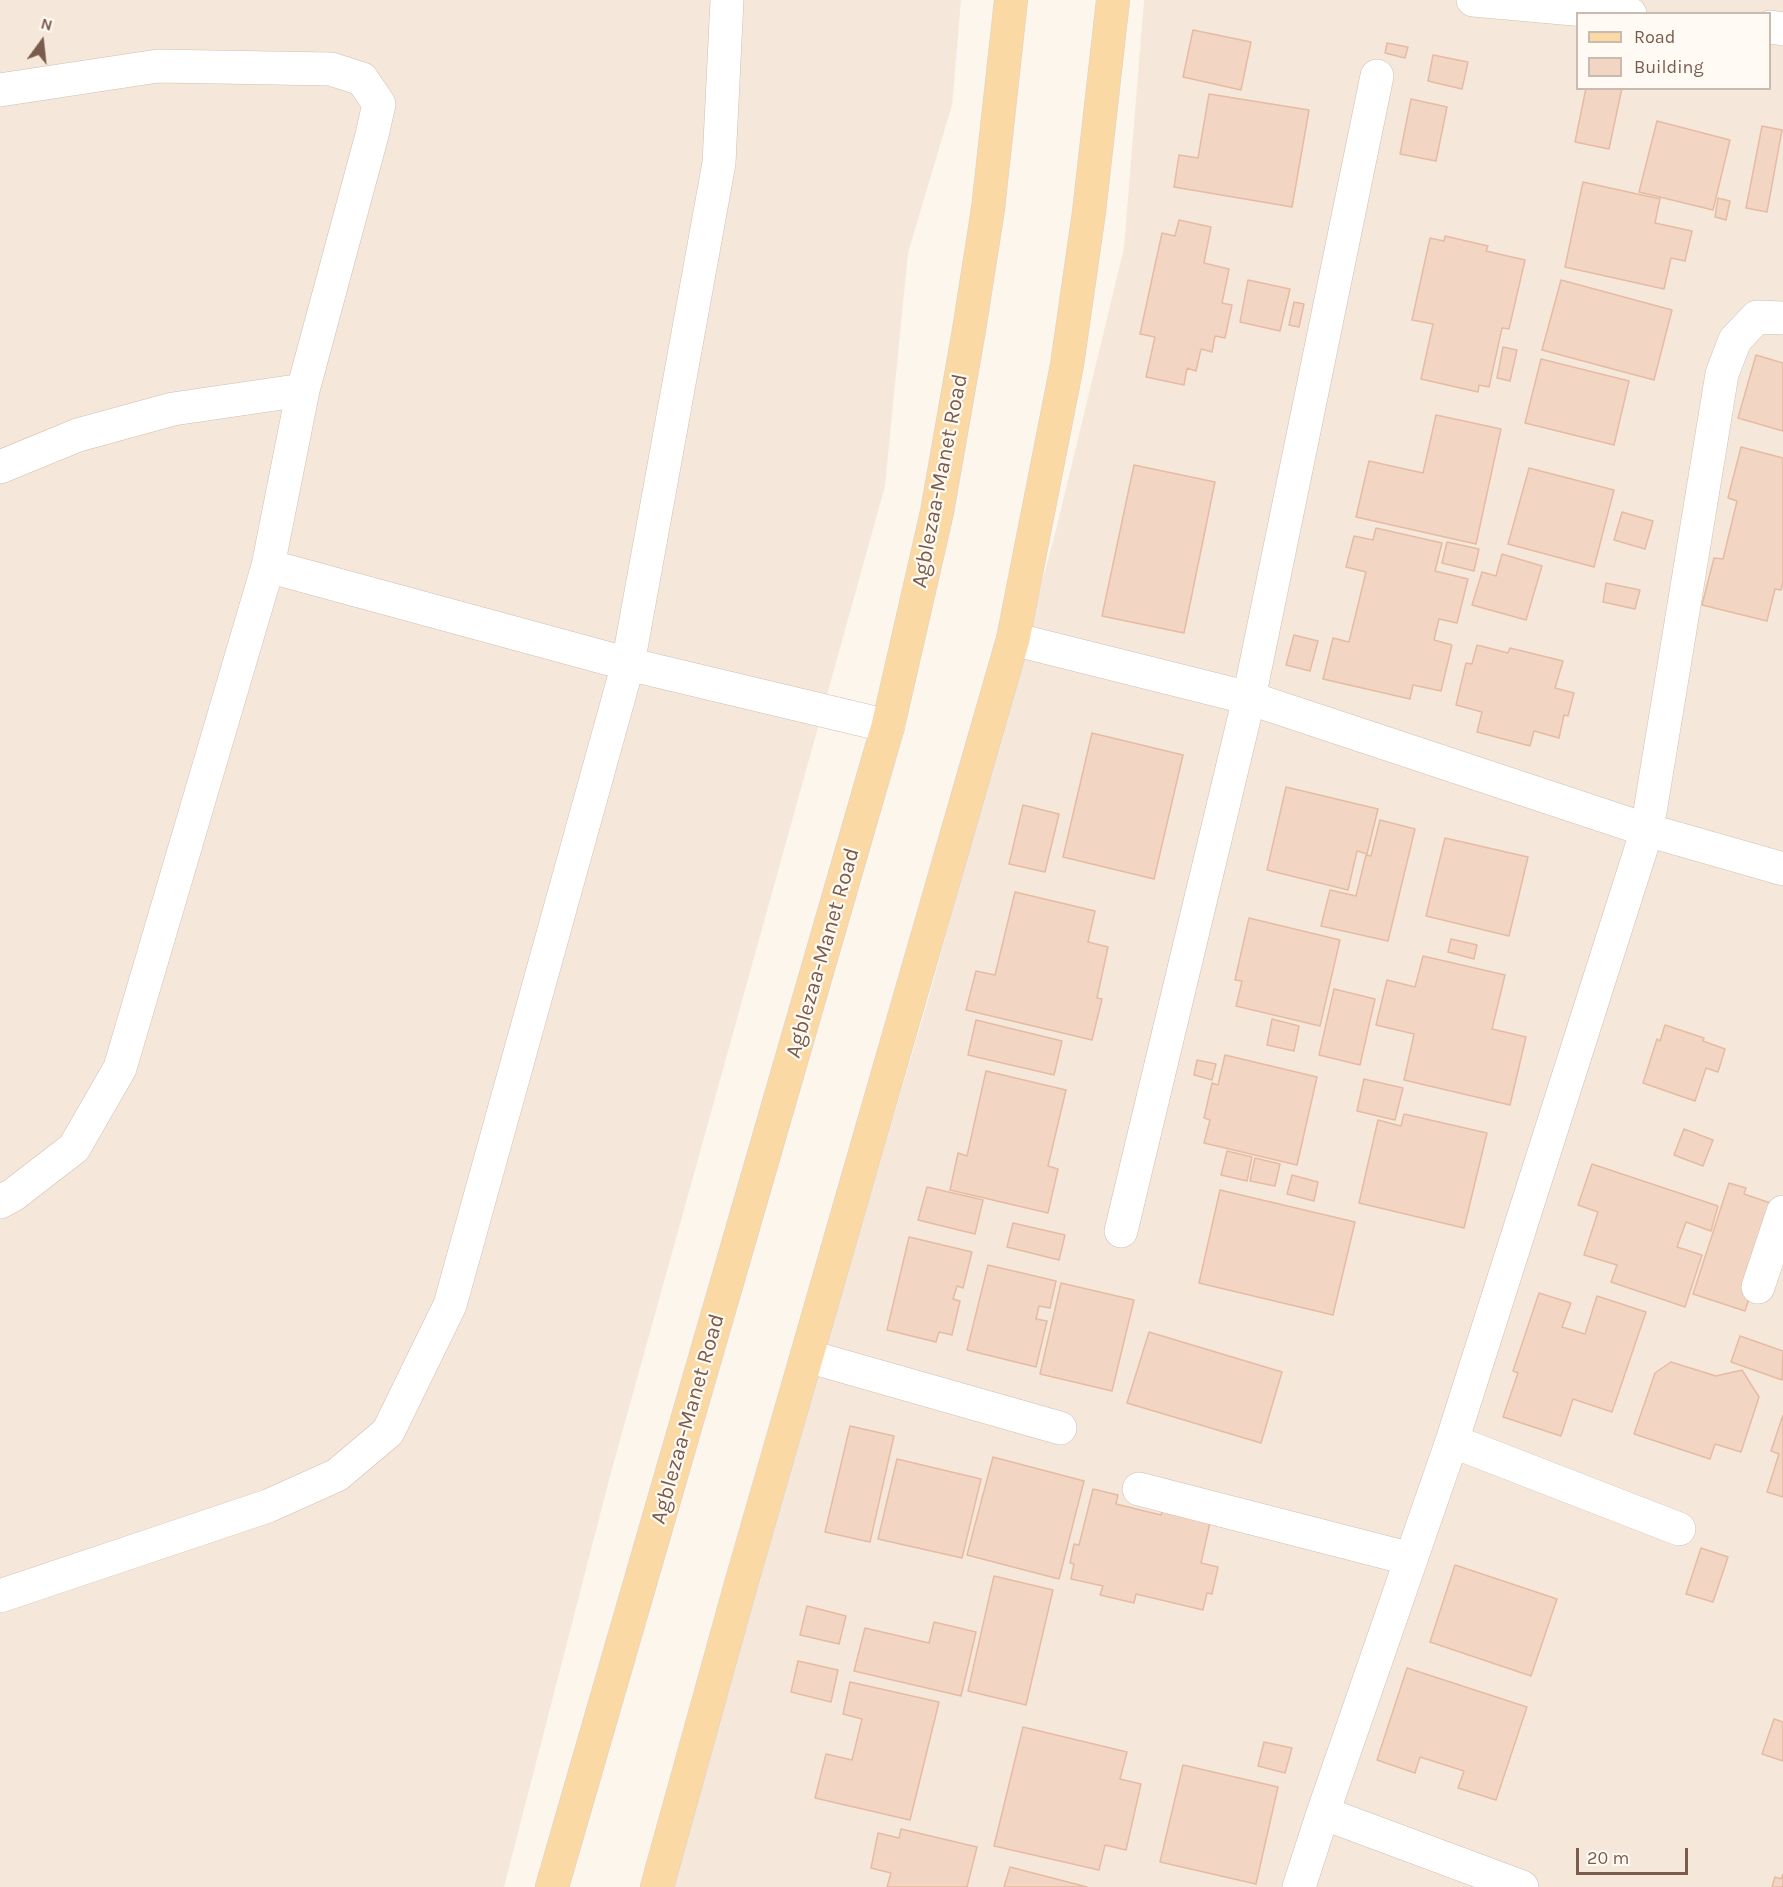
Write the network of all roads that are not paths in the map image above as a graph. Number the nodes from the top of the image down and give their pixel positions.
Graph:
1 (727, 0) edge
2 (1011, 0) edge
3 (1113, 0) edge
4 (1473, 0) edge
5 (1608, 12) edge
6 (1377, 76) dead end
7 (0, 90) edge
8 (1783, 318) edge
9 (303, 390) junction
10 (0, 467) edge
11 (268, 566) junction
12 (1013, 639) junction
13 (628, 664) junction
14 (1249, 698) junction
15 (888, 726) junction
16 (1647, 830) junction
17 (1783, 869) edge
18 (0, 1202) edge
19 (1783, 1212) edge
20 (1121, 1231) dead end
21 (1758, 1287) dead end
22 (807, 1356) junction
23 (1060, 1428) dead end
24 (1452, 1442) junction
25 (1138, 1489) dead end
26 (1679, 1529) dead end
27 (1410, 1559) junction
28 (0, 1596) edge
29 (1323, 1813) junction
30 (552, 1887) edge
31 (657, 1887) edge
32 (1299, 1887) edge
33 (1522, 1887) edge

1 - 13 street
2 - 15 main road, Agblezaa-Manet Road
3 - 12 main road
4 - 5 street
6 - 14 street
7 - 9 street
8 - 16 street
9 - 10 street
9 - 11 street
11 - 13 street
11 - 18 street
12 - 14 street
12 - 22 main road
13 - 15 street
13 - 28 street
14 - 16 street
14 - 20 street
15 - 30 main road, Agblezaa-Manet Road
16 - 17 street
16 - 24 street
19 - 21 street
22 - 23 street
22 - 31 main road
24 - 26 street
24 - 27 street
25 - 27 street
27 - 29 street
29 - 32 street
29 - 33 street

